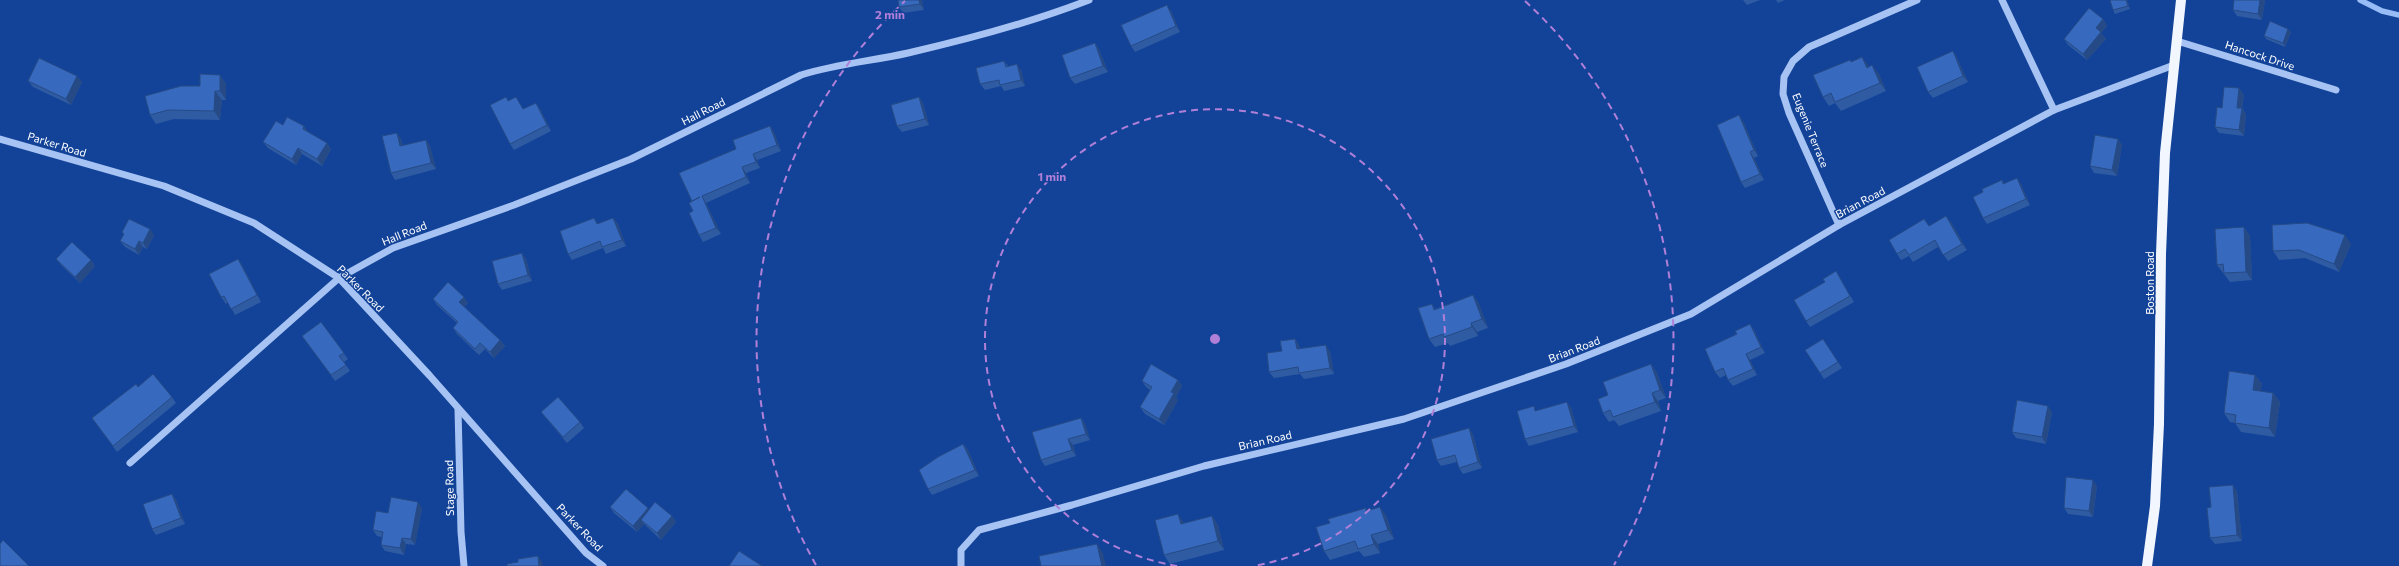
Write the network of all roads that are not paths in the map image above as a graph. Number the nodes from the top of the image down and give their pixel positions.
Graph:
1 (1089, 0) edge
2 (1917, 0) edge
3 (2002, 0) edge
4 (2181, 0) edge
5 (2177, 41) junction
6 (2174, 65) junction
7 (2336, 90) dead end
8 (2054, 110) junction
9 (0, 139) edge
10 (1839, 225) junction
11 (339, 278) junction
12 (458, 409) junction
13 (130, 463) dead end
14 (464, 566) edge
15 (603, 566) edge
16 (961, 566) edge
17 (2147, 566) edge

1 - 11 street, Hall Road
2 - 10 street, Eugenie Terrace
3 - 8 street
4 - 5 main road, Boston Road
5 - 6 main road, Boston Road
5 - 7 street, Hancock Drive
6 - 8 street, Brian Road
6 - 17 main road, Boston Road
8 - 10 street, Brian Road
9 - 11 street, Parker Road
10 - 16 street, Brian Road
11 - 12 street, Parker Road
11 - 13 street, Hall Road
12 - 14 street, Stage Road
12 - 15 street, Parker Road

